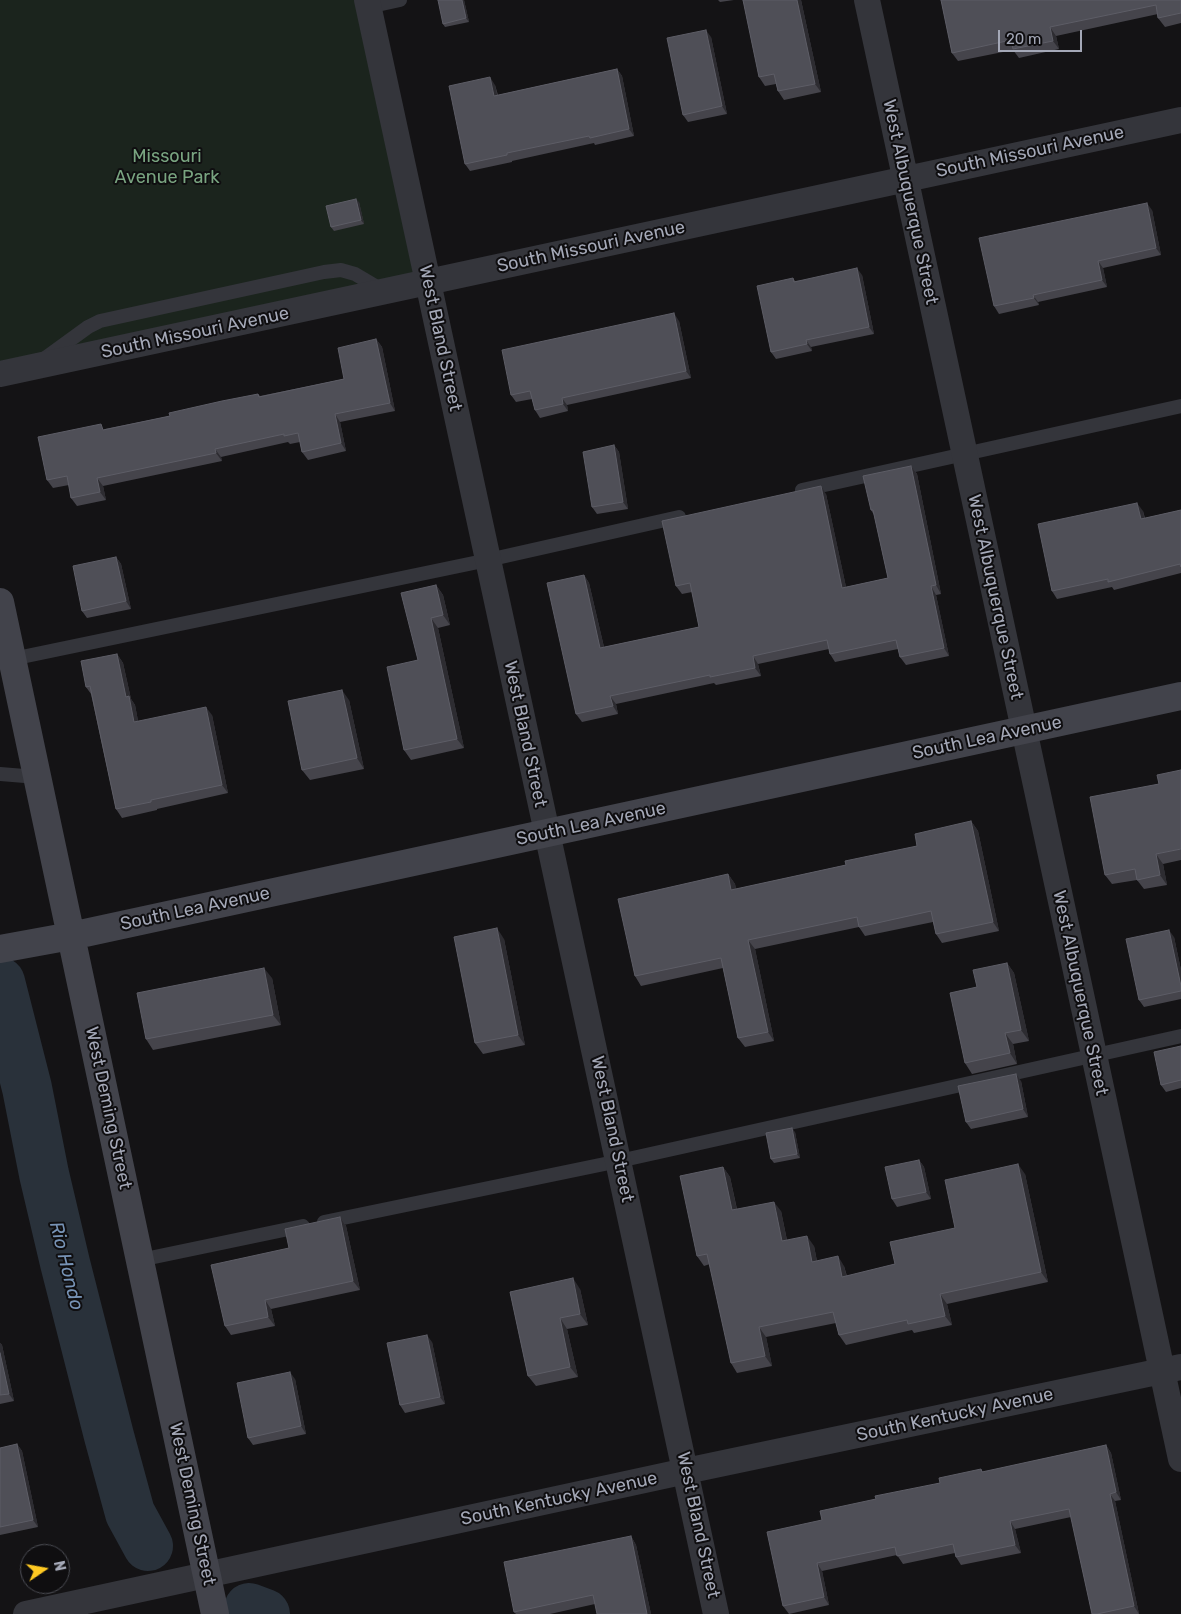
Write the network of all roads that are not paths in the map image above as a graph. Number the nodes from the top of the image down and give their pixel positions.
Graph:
1 (400, 0) edge
2 (866, 0) edge
3 (367, 4) edge
4 (1181, 120) edge
5 (906, 179) junction
6 (428, 283) junction
7 (0, 374) edge
8 (1181, 406) edge
9 (964, 454) junction
10 (789, 493) edge
11 (692, 515) edge
12 (488, 560) junction
13 (0, 602) edge
14 (12, 659) junction
15 (1181, 696) edge
16 (1024, 730) junction
17 (0, 774) edge
18 (37, 777) junction
19 (547, 833) junction
20 (71, 936) junction
21 (7, 948) edge
22 (1181, 1036) edge
23 (1094, 1055) junction
24 (619, 1161) junction
25 (140, 1260) junction
26 (1172, 1369) edge
27 (1181, 1459) edge
28 (686, 1471) junction
29 (206, 1576) junction
30 (26, 1614) edge
31 (215, 1614) edge
32 (716, 1614) edge

1 - 3 lane
2 - 5 street, West Albuquerque Street
3 - 6 street, West Bland Street
4 - 5 street, South Missouri Avenue
5 - 6 street, South Missouri Avenue
5 - 9 street, West Albuquerque Street
6 - 7 street, South Missouri Avenue
6 - 12 street, West Bland Street
8 - 9 lane
9 - 10 lane
9 - 16 street, West Albuquerque Street
11 - 12 lane
12 - 14 lane
12 - 19 street, West Bland Street
13 - 14 street, West Deming Street
14 - 18 street, West Deming Street
15 - 16 street, South Lea Avenue
16 - 19 street, South Lea Avenue
16 - 23 street, West Albuquerque Street
17 - 18 lane
18 - 20 street, West Deming Street
19 - 20 street, South Lea Avenue
19 - 24 street, West Bland Street
20 - 21 street, South Lea Avenue
20 - 25 street, West Deming Street
22 - 23 lane
23 - 24 lane
23 - 26 street, West Albuquerque Street
24 - 25 lane
24 - 28 street, West Bland Street
25 - 29 street, West Deming Street
26 - 27 street, West Albuquerque Street
26 - 28 street, South Kentucky Avenue
28 - 29 street, South Kentucky Avenue
28 - 32 street, West Bland Street
29 - 30 street, South Kentucky Avenue
29 - 31 street, West Deming Street

